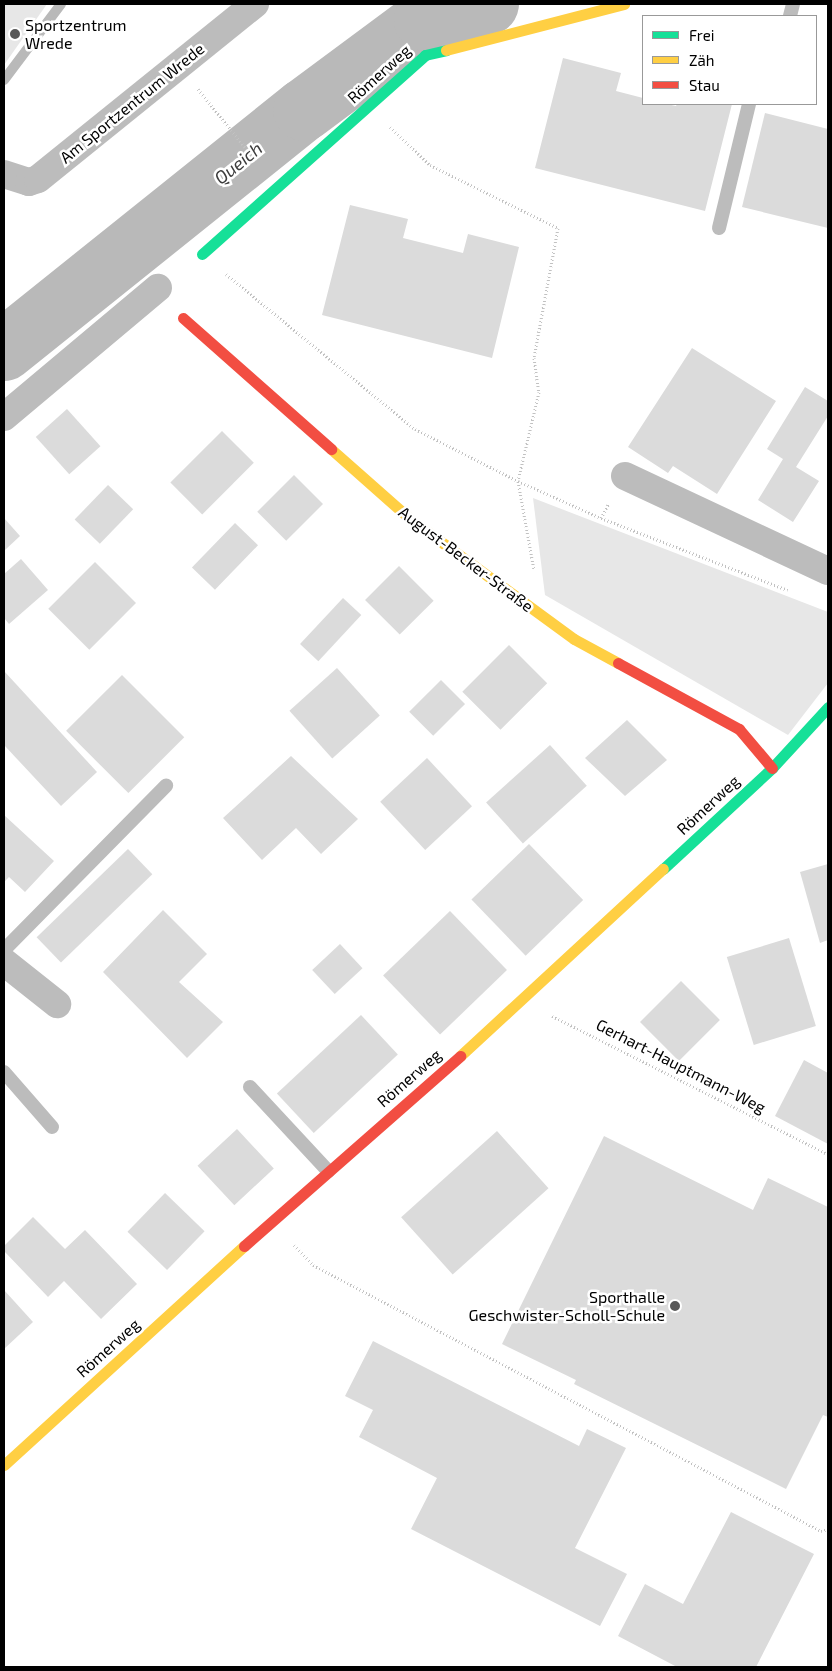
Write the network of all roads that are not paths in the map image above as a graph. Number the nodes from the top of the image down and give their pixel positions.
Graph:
1 (255, 4) edge
2 (624, 4) edge
3 (749, 105) edge
4 (4, 174) edge
5 (719, 228) dead end
6 (202, 254) road end
7 (158, 288) dead end
8 (183, 318) dead end
9 (4, 417) edge
10 (625, 476) dead end
11 (828, 571) edge
12 (828, 707) edge
13 (772, 768) junction
14 (166, 786) dead end
15 (4, 950) edge
16 (4, 962) edge
17 (57, 1004) dead end
18 (4, 1072) edge
19 (250, 1087) dead end
20 (52, 1127) dead end
21 (328, 1171) junction
22 (4, 1465) edge

1 - 4 street, Am Sportzentrum Wrede
2 - 6 street, Römerweg
3 - 5 lane
7 - 9 street
8 - 13 street, August-Becker-Straße
10 - 11 street
12 - 13 street, Römerweg
13 - 21 street, Römerweg
14 - 15 lane
16 - 17 street
18 - 20 lane
19 - 21 lane
21 - 22 street, Römerweg

